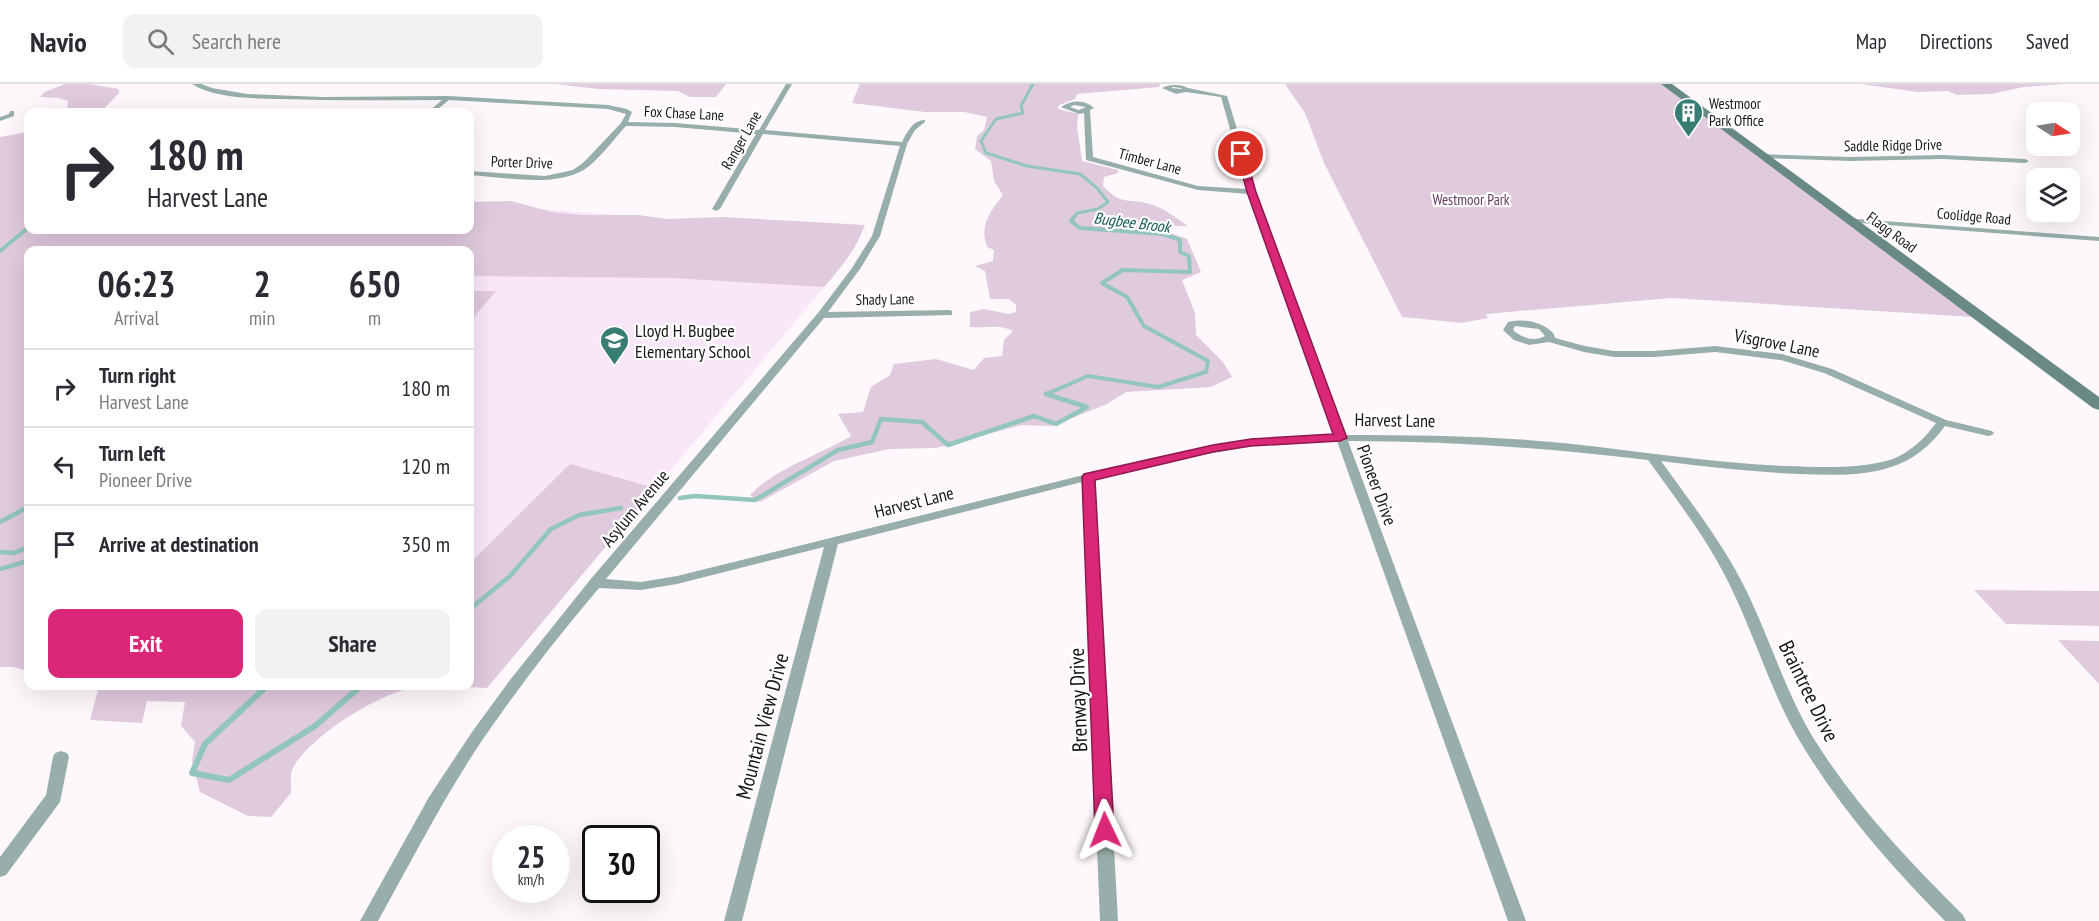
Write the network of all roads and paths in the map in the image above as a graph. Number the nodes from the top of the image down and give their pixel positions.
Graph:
1 (195, 84) edge
2 (789, 84) edge
3 (1666, 84) edge
4 (1186, 90) dead end
5 (448, 98) junction
6 (436, 108) edge
7 (1087, 111) dead end
8 (0, 112) edge
9 (0, 119) edge
10 (923, 121) dead end
11 (624, 124) junction
12 (761, 132) junction
13 (904, 144) junction
14 (1762, 156) junction
15 (2025, 161) dead end
16 (474, 173) edge
17 (1252, 192) junction
18 (716, 209) dead end
19 (1847, 220) junction
20 (2099, 239) edge
21 (949, 313) dead end
22 (821, 315) junction
23 (1549, 339) dead end
24 (2099, 405) edge
25 (1942, 422) junction
26 (1988, 433) dead end
27 (1340, 438) junction
28 (1653, 459) junction
29 (1088, 477) junction
30 (832, 541) junction
31 (595, 583) junction
32 (61, 757) dead end
33 (0, 870) edge
34 (369, 921) edge
35 (733, 921) edge
36 (1109, 921) edge
37 (1516, 921) edge
38 (1957, 921) edge

1 - 5 street, Fox Chase Lane
2 - 12 street, Ranger Lane
3 - 14 street, Flagg Road
4 - 17 street, Pioneer Drive
5 - 6 street
5 - 11 street, Fox Chase Lane
7 - 17 street, Timber Lane
8 - 9 street
10 - 13 street, Asylum Avenue
11 - 12 street, Fox Chase Lane
11 - 16 street, Porter Drive
12 - 13 street, Fox Chase Lane
12 - 18 street, Ranger Lane
13 - 22 street, Asylum Avenue
14 - 15 street, Saddle Ridge Drive
14 - 19 street, Flagg Road
17 - 27 street, Pioneer Drive
19 - 20 street, Coolidge Road
19 - 24 street, Flagg Road
21 - 22 street, Shady Lane
22 - 31 street, Asylum Avenue
23 - 25 street, Visgrove Lane
25 - 26 street, Visgrove Lane
25 - 28 street, Harvest Lane
27 - 28 street, Harvest Lane
27 - 29 street, Harvest Lane
27 - 37 street, Pioneer Drive
28 - 38 street, Braintree Drive
29 - 30 street, Harvest Lane
29 - 36 street, Brenway Drive
30 - 31 street, Harvest Lane
30 - 35 street, Mountain View Drive
31 - 34 street, Asylum Avenue
32 - 33 street

